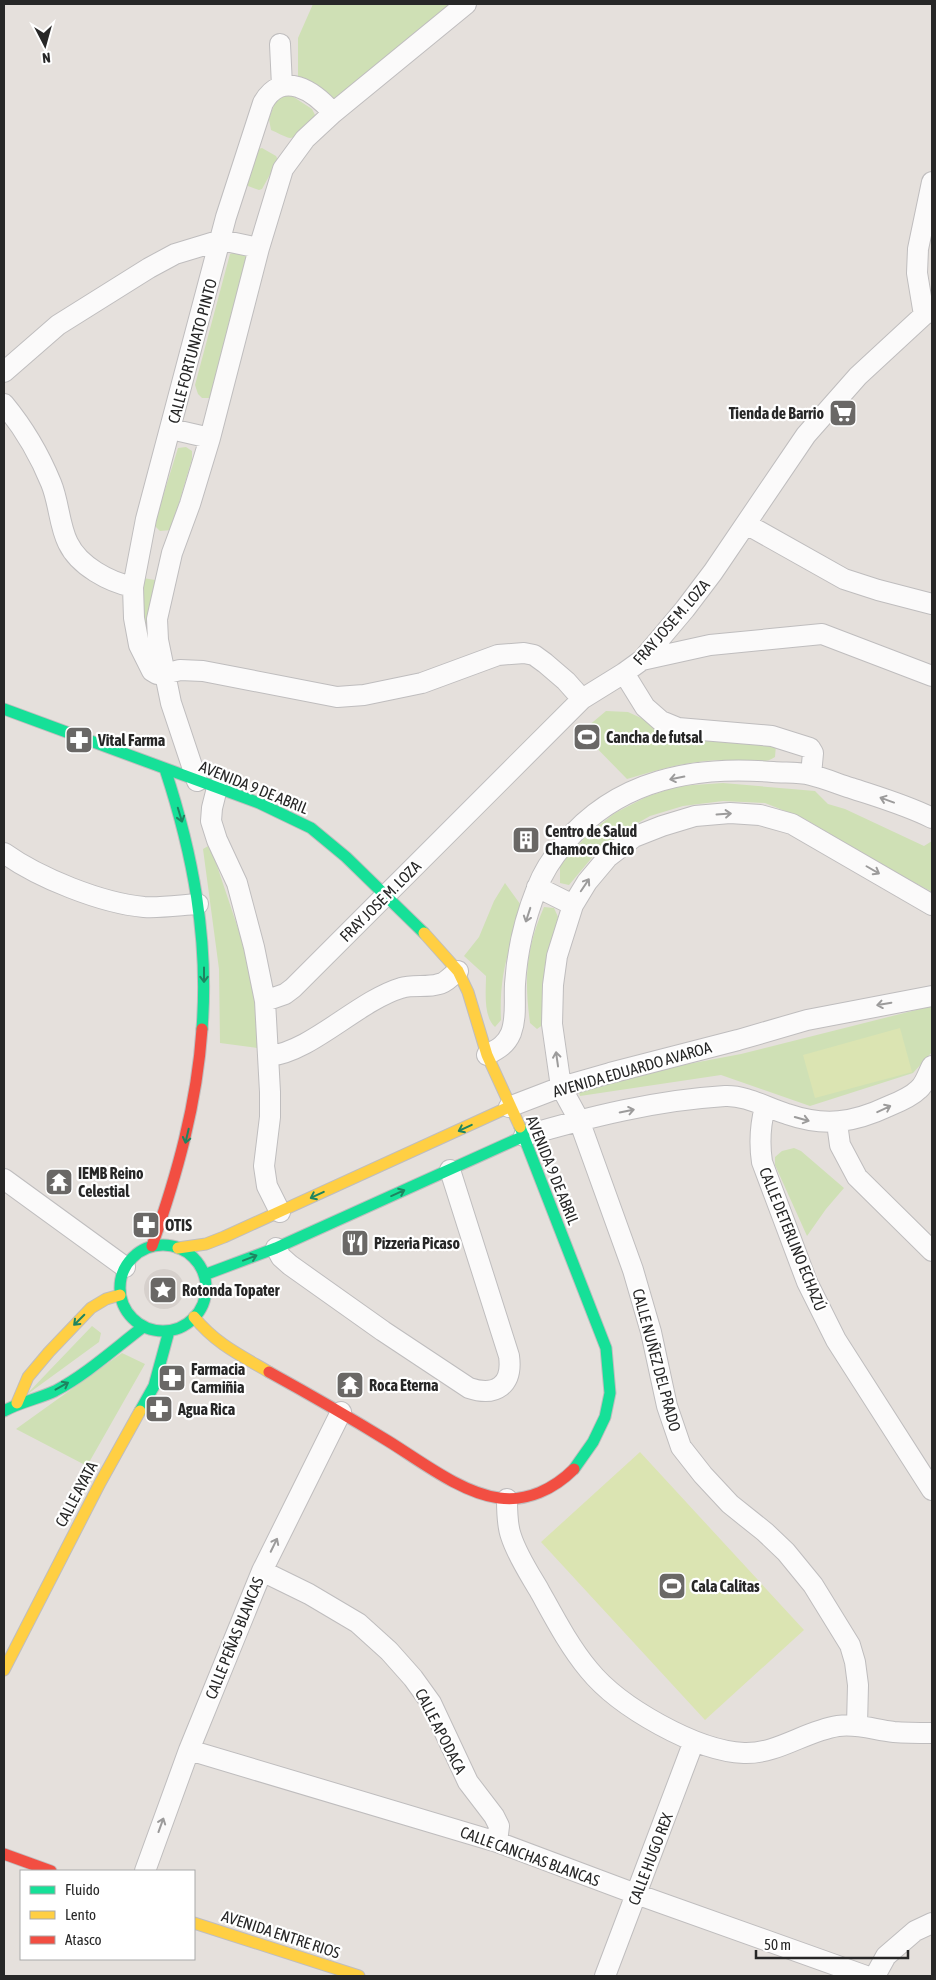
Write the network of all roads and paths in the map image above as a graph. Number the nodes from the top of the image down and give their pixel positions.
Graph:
1 (466, 4) edge
2 (280, 44) dead end
3 (282, 86) junction
4 (333, 112) junction
5 (932, 182) edge
6 (221, 240) junction
7 (259, 248) junction
8 (928, 312) edge
9 (4, 372) edge
10 (4, 404) edge
11 (172, 429) junction
12 (210, 438) junction
13 (746, 524) junction
14 (141, 544) junction
15 (172, 554) junction
16 (133, 587) junction
17 (932, 604) edge
18 (642, 660) junction
19 (624, 673) junction
20 (164, 674) junction
21 (932, 676) edge
22 (582, 699) junction
23 (4, 709) edge
24 (165, 769) junction
25 (811, 775) junction
26 (197, 781) junction
27 (217, 788) junction
28 (932, 818) edge
29 (4, 853) edge
30 (537, 887) junction
31 (385, 895) junction
32 (198, 904) junction
33 (573, 905) junction
34 (932, 905) edge
35 (458, 971) junction
36 (932, 996) edge
37 (266, 1001) junction
38 (487, 1055) junction
39 (269, 1056) junction
40 (932, 1066) edge
41 (561, 1087) junction
42 (926, 1093) edge
43 (509, 1107) junction
44 (765, 1107) junction
45 (579, 1120) junction
46 (837, 1123) junction
47 (524, 1136) junction
48 (450, 1170) junction
49 (4, 1179) edge
50 (280, 1212) junction
51 (152, 1246) junction
52 (178, 1248) junction
53 (276, 1248) junction
54 (932, 1251) edge
55 (125, 1267) junction
56 (204, 1275) junction
57 (120, 1295) junction
58 (194, 1318) junction
59 (143, 1327) junction
60 (169, 1331) junction
61 (17, 1403) junction
62 (4, 1412) edge
63 (340, 1412) junction
64 (932, 1490) edge
65 (506, 1499) junction
66 (262, 1571) junction
67 (4, 1670) edge
68 (857, 1725) junction
69 (932, 1733) edge
70 (694, 1741) junction
71 (189, 1750) junction
72 (497, 1842) junction
73 (4, 1854) edge
74 (47, 1870) edge
75 (145, 1870) edge
76 (636, 1894) junction
77 (932, 1923) edge
78 (195, 1924) edge
79 (359, 1976) edge
80 (605, 1976) edge
81 (866, 1976) edge
82 (875, 1976) edge

1 - 4 street
2 - 3 street
3 - 4 street
3 - 6 street, CALLE FORTUNATO PINTO
4 - 7 street
5 - 8 street
6 - 7 street
6 - 9 street
6 - 11 street, CALLE FORTUNATO PINTO
7 - 12 street
8 - 13 street, FRAY JOSE M. LOZA
10 - 16 street
11 - 12 street
11 - 14 street, CALLE FORTUNATO PINTO
12 - 15 street
13 - 17 street
13 - 18 street, FRAY JOSE M. LOZA
14 - 15 street
14 - 16 street, CALLE FORTUNATO PINTO
15 - 20 street
16 - 20 street, CALLE FORTUNATO PINTO
18 - 19 street, FRAY JOSE M. LOZA
18 - 21 street
19 - 22 street, FRAY JOSE M. LOZA
19 - 25 street
20 - 22 street
20 - 26 street
22 - 31 street, FRAY JOSE M. LOZA
23 - 24 main road, AVENIDA 9 DE ABRIL
24 - 26 main road, AVENIDA 9 DE ABRIL
24 -> 32 main road
28 -> 25 street
25 -> 30 street
26 - 27 main road, AVENIDA 9 DE ABRIL
27 - 31 main road, AVENIDA 9 DE ABRIL
27 - 37 street
29 - 32 street
30 - 33 street
30 -> 38 street
31 - 35 main road, AVENIDA 9 DE ABRIL
31 - 37 street, FRAY JOSE M. LOZA
32 -> 51 main road
33 -> 34 street
41 -> 33 street
35 - 38 main road, AVENIDA 9 DE ABRIL
35 - 39 street
36 -> 41 street, AVENIDA EDUARDO AVAROA
37 - 39 street
38 - 43 main road, AVENIDA 9 DE ABRIL
39 - 50 street
40 - 42 street
41 - 43 street, AVENIDA EDUARDO AVAROA
41 - 45 street, CALLE NUÑEZ DEL PRADO
46 -> 42 street
43 - 47 main road, AVENIDA 9 DE ABRIL
43 -> 50 main road, AVENIDA EDUARDO AVAROA
45 -> 44 street
44 -> 46 street
44 - 64 street, CALLE DETERLINO ECHAZÚ
45 - 47 street
45 - 68 street, CALLE NUÑEZ DEL PRADO
46 - 54 street
47 - 48 main road
47 - 65 main road, AVENIDA 9 DE ABRIL
53 -> 48 main road
48 - 53 street
49 - 55 street
50 - 52 main road, AVENIDA EDUARDO AVAROA
51 - 52 main road
51 - 55 main road
52 - 56 main road
56 -> 53 main road
55 - 57 main road
56 - 58 main road
57 - 59 main road
57 -> 61 main road
58 - 60 main road
58 - 63 main road, AVENIDA 9 DE ABRIL
59 - 60 main road
61 -> 59 main road
60 - 67 main road, CALLE AYATA
61 - 62 main road
63 - 65 main road, AVENIDA 9 DE ABRIL
66 -> 63 street, CALLE PEÑAS BLANCAS
65 - 70 street
66 - 71 street, CALLE PEÑAS BLANCAS
66 - 72 street, CALLE APODACA
68 - 69 street
68 - 70 street
70 - 76 street, CALLE HUGO REX
71 - 72 street, CALLE CANCHAS BLANCAS
75 -> 71 street, CALLE PEÑAS BLANCAS
72 - 76 street, CALLE CANCHAS BLANCAS
73 - 74 main road
76 - 80 street, CALLE HUGO REX
76 - 81 street, CALLE CANCHAS BLANCAS
77 - 82 street
78 - 79 main road, AVENIDA ENTRE RIOS

